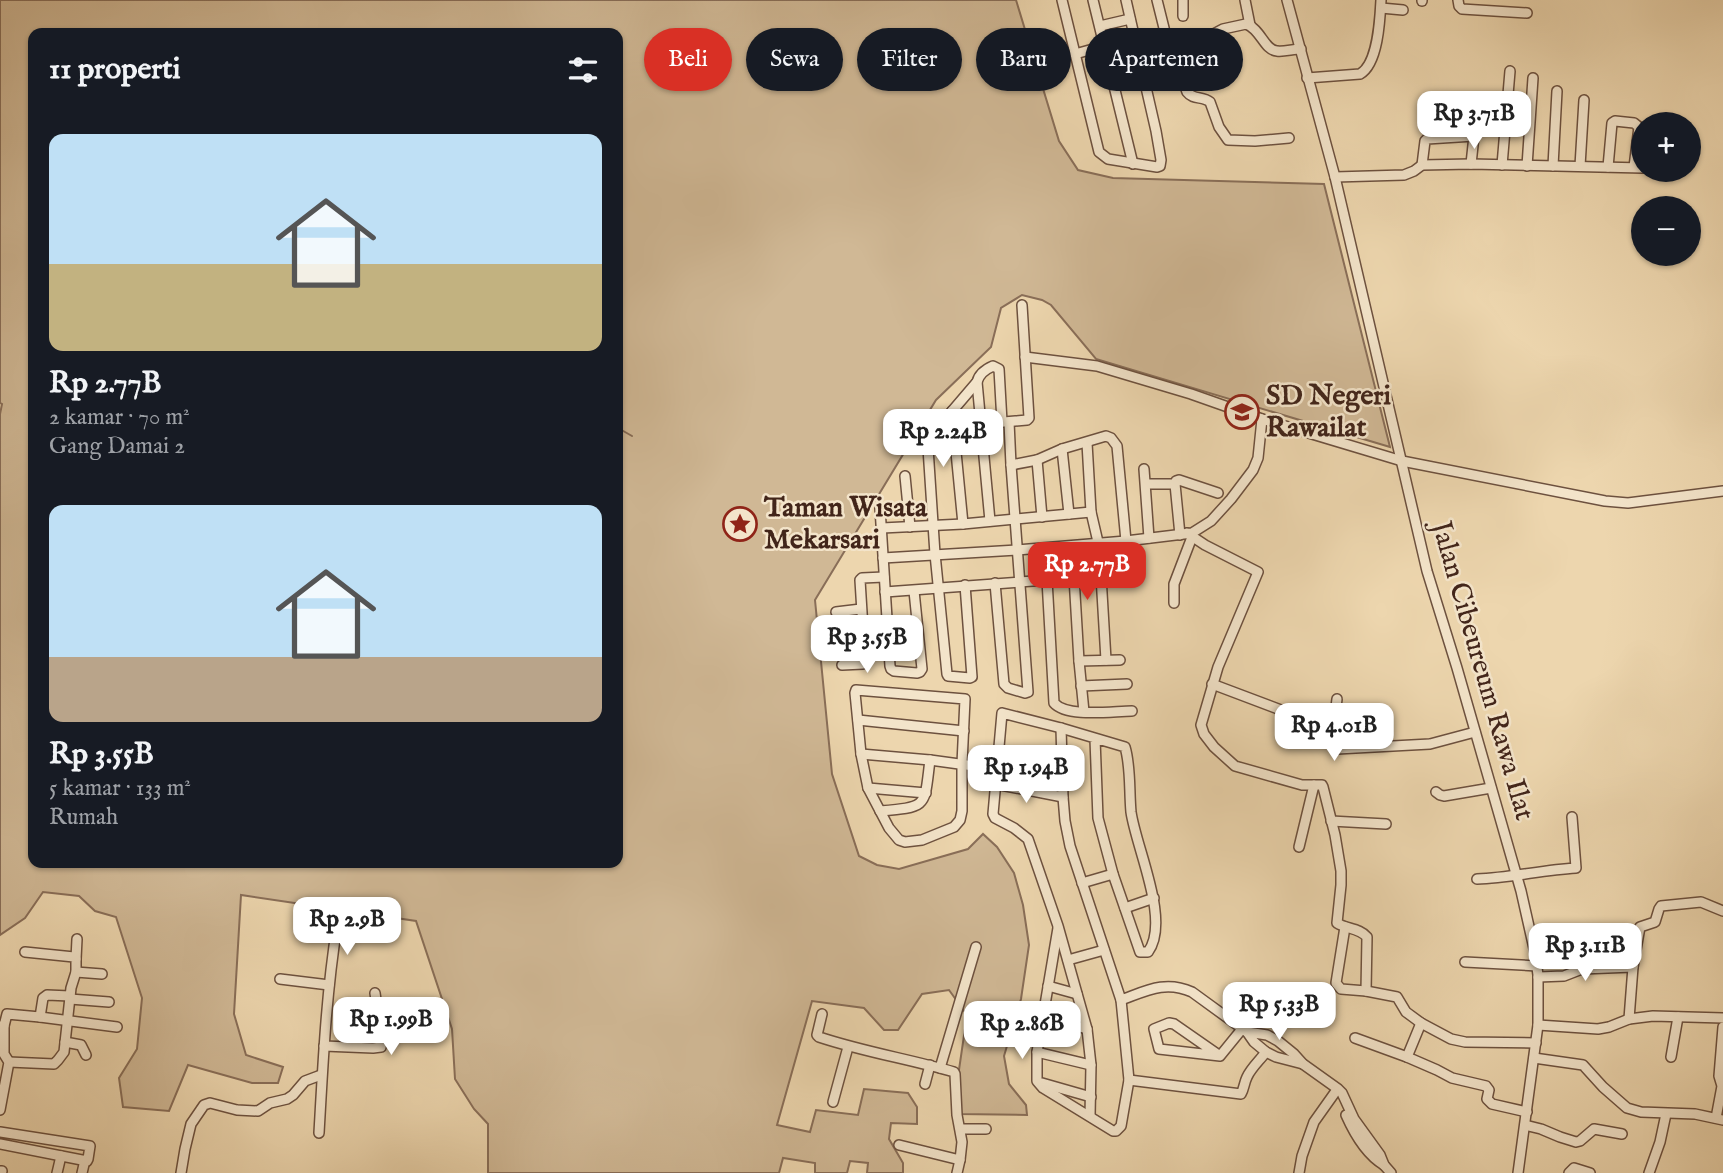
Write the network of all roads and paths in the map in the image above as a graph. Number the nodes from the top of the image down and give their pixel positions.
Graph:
1 (1062, 0) edge
2 (1093, 0) edge
3 (1126, 0) edge
4 (1157, 0) edge
5 (1182, 0) edge
6 (1245, 0) edge
7 (1287, 0) edge
8 (1458, 0) edge
9 (1381, 4) edge
10 (1403, 10) dead end
11 (1527, 13) dead end
12 (1183, 16) dead end
13 (1130, 19) junction
14 (1250, 25) junction
15 (1100, 26) joint
16 (1132, 28) edge
17 (1164, 28) edge
18 (1230, 28) edge
19 (1301, 49) junction
20 (1085, 53) edge
21 (1075, 54) junction
22 (1510, 72) dead end
23 (1307, 78) junction
24 (1533, 78) dead end
25 (1115, 91) edge
26 (1147, 91) edge
27 (1187, 91) edge
28 (1557, 91) dead end
29 (1584, 100) dead end
30 (1507, 107) junction
31 (1631, 123) edge
32 (1474, 136) junction
33 (1289, 138) dead end
34 (1133, 164) junction
35 (1471, 164) junction
36 (1422, 165) junction
37 (1502, 165) junction
38 (1527, 166) junction
39 (1553, 166) junction
40 (1580, 166) junction
41 (1608, 167) junction
42 (1631, 167) edge
43 (1336, 181) junction
44 (1022, 304) dead end
45 (1025, 357) junction
46 (977, 382) junction
47 (952, 411) junction
48 (1262, 419) junction
49 (1006, 422) junction
50 (981, 424) junction
51 (1087, 443) junction
52 (1062, 449) junction
53 (1037, 460) junction
54 (1409, 462) junction
55 (1011, 465) junction
56 (1144, 469) dead end
57 (905, 476) dead end
58 (1146, 484) junction
59 (1175, 484) junction
60 (1723, 491) edge
61 (1219, 493) dead end
62 (880, 508) dead end
63 (1091, 512) junction
64 (1069, 514) junction
65 (1042, 517) junction
66 (1014, 519) junction
67 (990, 521) junction
68 (963, 524) junction
69 (934, 526) junction
70 (910, 527) junction
71 (882, 528) junction
72 (1186, 535) junction
73 (1150, 538) junction
74 (1126, 541) junction
75 (1098, 542) junction
76 (1017, 550) junction
77 (935, 554) junction
78 (883, 558) junction
79 (1101, 576) junction
80 (884, 577) junction
81 (1074, 577) junction
82 (1047, 580) junction
83 (1019, 581) junction
84 (995, 583) junction
85 (965, 585) junction
86 (939, 588) junction
87 (914, 591) junction
88 (885, 592) junction
89 (1174, 603) dead end
90 (861, 609) junction
91 (836, 612) dead end
92 (863, 636) junction
93 (836, 639) dead end
94 (1106, 660) junction
95 (1120, 660) dead end
96 (1079, 662) junction
97 (842, 666) dead end
98 (1127, 684) dead end
99 (1213, 684) junction
100 (1081, 686) junction
101 (1337, 699) dead end
102 (1132, 711) dead end
103 (1084, 712) junction
104 (859, 720) junction
105 (1060, 728) junction
106 (964, 731) junction
107 (1333, 732) junction
108 (1475, 732) junction
109 (1095, 739) junction
110 (861, 754) junction
111 (930, 760) junction
112 (962, 764) junction
113 (996, 769) junction
114 (995, 784) junction
115 (1314, 785) junction
116 (868, 788) junction
117 (1491, 788) junction
118 (1436, 792) dead end
119 (926, 793) junction
120 (1063, 797) junction
121 (880, 811) junction
122 (1572, 817) dead end
123 (1331, 821) junction
124 (1386, 824) dead end
125 (1299, 847) dead end
126 (1112, 873) junction
127 (1517, 876) junction
128 (1477, 879) dead end
129 (1082, 883) junction
130 (1154, 898) junction
131 (1125, 908) junction
132 (1723, 911) edge
133 (337, 926) dead end
134 (1058, 926) junction
135 (1345, 927) junction
136 (77, 939) dead end
137 (976, 947) dead end
138 (1104, 950) junction
139 (24, 952) dead end
140 (76, 959) junction
141 (1068, 960) junction
142 (1465, 962) dead end
143 (1538, 966) junction
144 (1633, 967) junction
145 (76, 972) junction
146 (102, 974) dead end
147 (1538, 977) junction
148 (279, 979) dead end
149 (329, 985) junction
150 (1048, 986) junction
151 (1366, 991) junction
152 (375, 993) dead end
153 (1077, 994) junction
154 (70, 997) junction
155 (1121, 1000) junction
156 (108, 1002) dead end
157 (822, 1014) dead end
158 (40, 1017) junction
159 (1043, 1017) junction
160 (1678, 1017) junction
161 (1723, 1018) edge
162 (1629, 1019) junction
163 (68, 1020) junction
164 (1421, 1023) junction
165 (1538, 1025) junction
166 (2, 1026) edge
167 (117, 1027) dead end
168 (1723, 1027) edge
169 (1087, 1029) junction
170 (1245, 1030) junction
171 (1355, 1038) dead end
172 (65, 1042) junction
173 (1536, 1043) junction
174 (324, 1046) junction
175 (848, 1046) junction
176 (1037, 1052) junction
177 (1266, 1052) junction
178 (86, 1055) dead end
179 (1220, 1056) junction
180 (1407, 1057) junction
181 (1671, 1057) dead end
182 (1534, 1058) junction
183 (9, 1062) junction
184 (1303, 1064) junction
185 (930, 1065) junction
186 (1091, 1065) junction
187 (940, 1068) junction
188 (321, 1075) junction
189 (1129, 1080) junction
190 (1037, 1082) junction
191 (925, 1084) dead end
192 (1335, 1089) junction
193 (1091, 1097) junction
194 (833, 1102) dead end
195 (0, 1110) edge
196 (1527, 1112) junction
197 (1666, 1114) junction
198 (1090, 1116) junction
199 (1720, 1119) edge
200 (1525, 1125) junction
201 (961, 1129) junction
202 (986, 1129) dead end
203 (0, 1132) edge
204 (319, 1133) dead end
205 (1622, 1134) dead end
206 (0, 1144) edge
207 (899, 1145) dead end
208 (61, 1156) junction
209 (85, 1160) junction
210 (960, 1160) junction
211 (1387, 1169) edge
212 (57, 1173) edge
213 (82, 1173) edge
214 (181, 1173) edge
215 (957, 1173) edge
216 (1299, 1173) edge
217 (1518, 1173) edge
218 (1569, 1173) edge
219 (1590, 1173) edge
220 (1649, 1173) edge

1 - 21 street
2 - 15 street
3 - 13 street
4 - 17 street
5 - 12 street
6 - 14 street
7 - 19 street, Jalan Cibeureum Rawa Ilat
8 - 11 street
9 - 10 street
9 - 23 street
13 - 15 street
13 - 16 street
14 - 18 street
14 - 19 street
19 - 23 street, Jalan Cibeureum Rawa Ilat
20 - 21 street
21 - 34 street
22 - 30 street
23 - 43 street, Jalan Cibeureum Rawa Ilat
24 - 38 street
25 - 34 street
26 - 34 street
27 - 33 street
28 - 39 street
29 - 40 street
30 - 32 street
30 - 37 street
31 - 41 street
32 - 35 street
32 - 36 street
35 - 36 street
35 - 37 street
36 - 43 street
37 - 38 street
38 - 39 street
39 - 40 street
40 - 41 street
41 - 42 street
43 - 54 street, Jalan Cibeureum Rawa Ilat
44 - 45 street
45 - 48 street
45 - 49 street
46 - 47 street
46 - 49 street
46 - 50 street
47 - 68 street
47 - 69 street
48 - 54 street
48 - 72 street
49 - 50 street
49 - 55 street
50 - 67 street
51 - 52 street
51 - 63 street
51 - 74 street
52 - 53 street
52 - 64 street
53 - 55 street
53 - 65 street
54 - 60 street
54 - 108 street, Jalan Cibeureum Rawa Ilat
55 - 66 street
56 - 58 street
57 - 70 street
58 - 59 street
58 - 73 street
59 - 61 street
59 - 72 street
62 - 71 street
63 - 64 street
63 - 75 street
64 - 65 street
65 - 66 street
66 - 67 street
66 - 76 street
67 - 68 street
68 - 69 street
69 - 70 street
69 - 77 street
70 - 71 street
71 - 78 street
72 - 73 street
72 - 89 street
72 - 99 street
73 - 74 street
74 - 75 street
75 - 76 street
75 - 79 street
76 - 77 street
76 - 83 street
77 - 78 street
77 - 86 street
78 - 80 street
79 - 81 street
79 - 94 street
80 - 88 street
80 - 90 street
81 - 82 street
81 - 96 street
82 - 83 street
82 - 103 street
83 - 84 street
83 - 84 street
84 - 85 street
85 - 86 street
85 - 86 street
86 - 87 street
87 - 88 street
87 - 88 street
90 - 91 street
90 - 92 street
92 - 93 street
92 - 97 street
94 - 95 street
94 - 96 street
96 - 100 street
98 - 100 street
99 - 107 street
99 - 115 street
100 - 103 street
101 - 107 street
102 - 103 street
104 - 106 street
104 - 106 street
104 - 110 street
105 - 109 street
105 - 113 street
105 - 120 street
106 - 112 street
107 - 108 street
108 - 117 street, Jalan Cibeureum Rawa Ilat
109 - 126 street
109 - 130 street
110 - 111 street
110 - 116 street
111 - 112 street
111 - 119 street
112 - 113 street
112 - 121 street
113 - 114 street
114 - 120 street
114 - 134 street
115 - 123 street
115 - 125 street
116 - 119 street
116 - 121 street
117 - 118 street
117 - 127 street, Jalan Cibeureum Rawa Ilat
119 - 121 street
120 - 129 street
122 - 127 street
123 - 124 street
123 - 135 street
126 - 129 street
126 - 131 street
127 - 128 street
127 - 143 street, Jalan Cibeureum Rawa Ilat
129 - 138 street
130 - 131 street
130 - 131 street
132 - 144 street
133 - 149 street
134 - 141 street
134 - 150 street
135 - 151 street
135 - 151 street
136 - 140 street
137 - 187 street
138 - 141 street
138 - 155 street
139 - 140 street
140 - 145 street
141 - 153 street
142 - 143 street
143 - 147 street, Jalan Cibeureum Rawa Ilat
144 - 147 street
144 - 162 street
145 - 146 street
145 - 154 street
147 - 165 street, Jalan Cibeureum Rawa Ilat
148 - 149 street
149 - 174 street
150 - 153 street
150 - 159 street
151 - 164 street
152 - 174 street
153 - 169 street
154 - 156 street
154 - 158 street
154 - 163 street
155 - 170 street
155 - 189 street
157 - 175 street
158 - 163 street
158 - 166 street
159 - 169 street
159 - 176 street
160 - 161 street
160 - 162 street
160 - 181 street
162 - 165 street
163 - 167 street
163 - 172 street
164 - 173 street
164 - 180 street
165 - 173 street, Jalan Cibeureum Rawa Ilat
166 - 183 street
168 - 199 street
169 - 186 street
170 - 177 street
170 - 179 street
170 - 184 street
171 - 180 street
172 - 178 street
172 - 183 street
173 - 182 street, Jalan Cibeureum Rawa Ilat
174 - 188 street
175 - 185 street
175 - 194 street
176 - 186 street
176 - 190 street
177 - 184 street
177 - 189 street
179 - 179 street
180 - 196 street
182 - 196 street, Jalan Cibeureum Rawa Ilat
182 - 197 street
183 - 195 street
184 - 192 street
185 - 187 street
185 - 191 street
186 - 193 street
187 - 201 street
188 - 204 street
188 - 214 street
189 - 198 street
190 - 193 street
190 - 198 street
192 - 211 street
192 - 216 street
193 - 198 street
196 - 200 street, Jalan Cibeureum Rawa Ilat
197 - 199 street
197 - 220 street
200 - 205 street
200 - 217 street, Jalan Cibeureum Rawa Ilat
201 - 202 street
201 - 210 street
203 - 209 street
206 - 208 street
207 - 210 street
208 - 209 street
208 - 212 street
209 - 213 street
210 - 215 street
218 - 219 street

